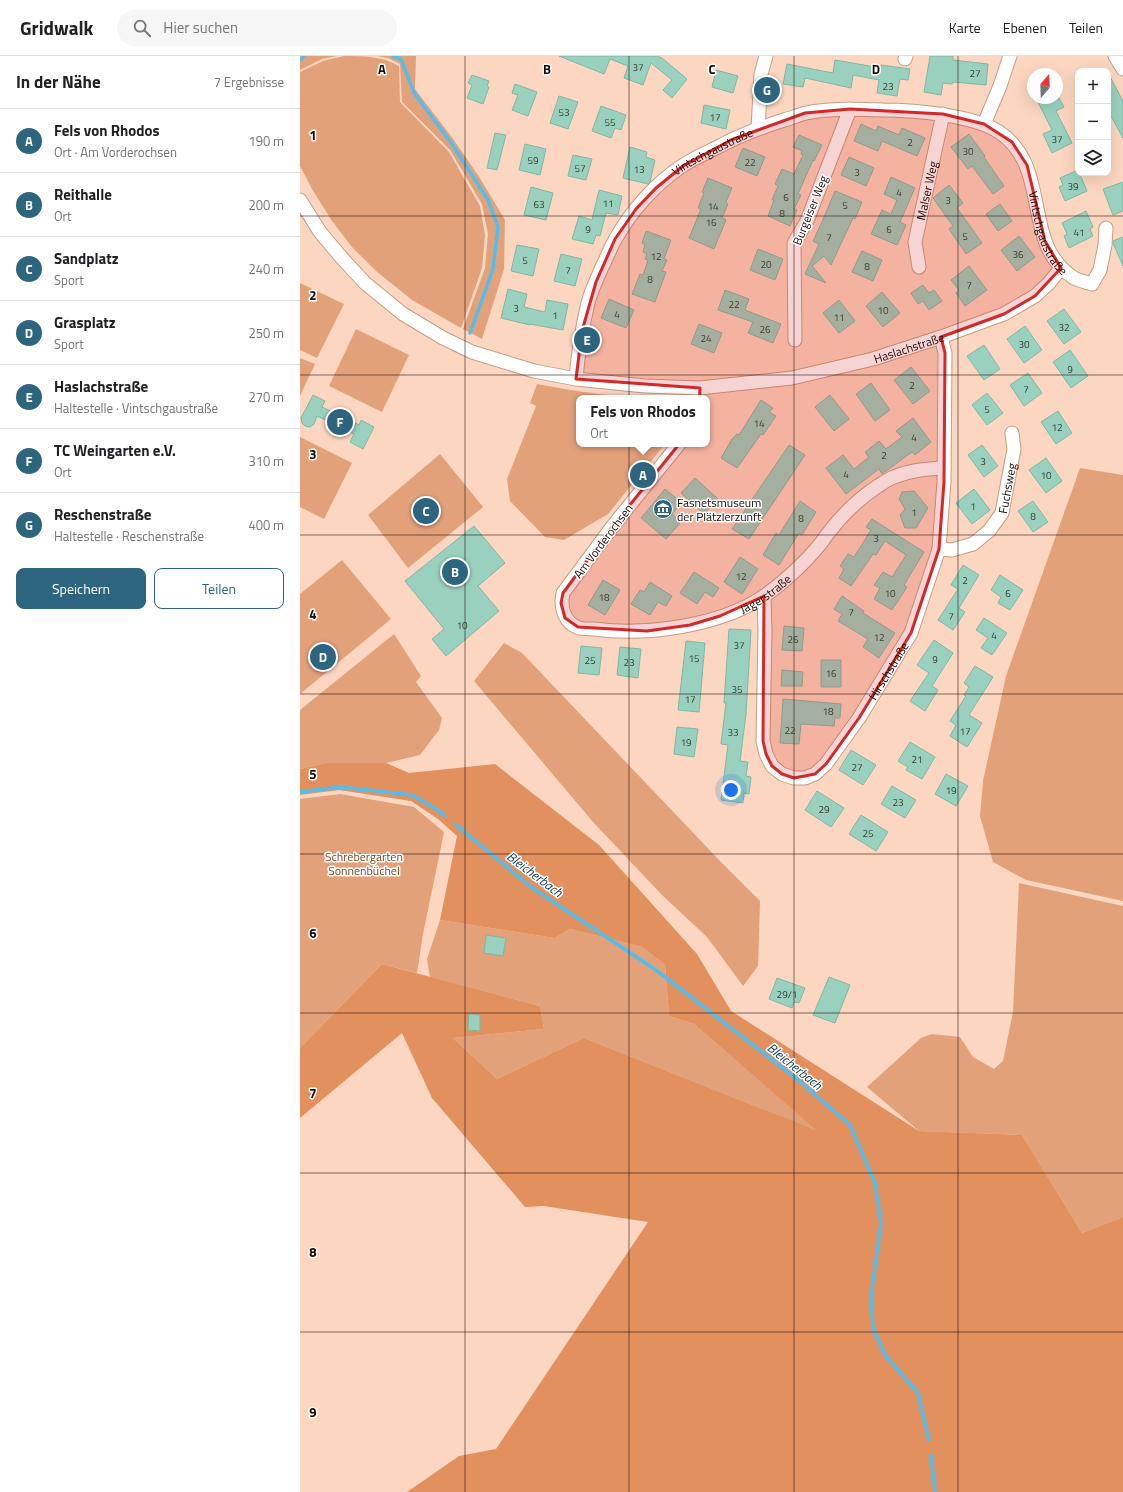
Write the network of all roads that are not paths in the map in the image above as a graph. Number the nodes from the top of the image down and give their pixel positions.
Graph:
1 (766, 56) edge
2 (1010, 56) edge
3 (1115, 56) edge
4 (1123, 69) edge
5 (850, 109) junction
6 (943, 114) junction
7 (984, 124) junction
8 (758, 128) junction
9 (300, 200) edge
10 (1106, 228) dead end
11 (919, 267) dead end
12 (1061, 268) junction
13 (941, 338) junction
14 (795, 340) dead end
15 (576, 379) junction
16 (700, 393) edge
17 (1012, 433) dead end
18 (678, 447) edge
19 (944, 468) junction
20 (939, 549) junction
21 (764, 596) junction
22 (561, 603) joint

1 - 8 street
2 - 7 street
3 - 4 street
5 - 6 street, Vintschgaustraße
5 - 8 street, Vintschgaustraße
5 - 14 street, Burgeiser Weg
6 - 7 street, Vintschgaustraße
6 - 11 street, Malser Weg
7 - 12 street, Vintschgaustraße
8 - 15 street, Vintschgaustraße
9 - 15 street, Haslachstraße
10 - 12 street, Vintschgaustraße
12 - 13 street, Haslachstraße
13 - 16 street, Haslachstraße
13 - 19 street, Hirschstraße
15 - 16 street, Haslachstraße
17 - 20 street, Fuchsweg
18 - 22 street, Am Vorderochsen
19 - 20 street, Hirschstraße
19 - 21 street, Jägerstraße
20 - 21 street, Hirschstraße
21 - 22 street, Jägerstraße

